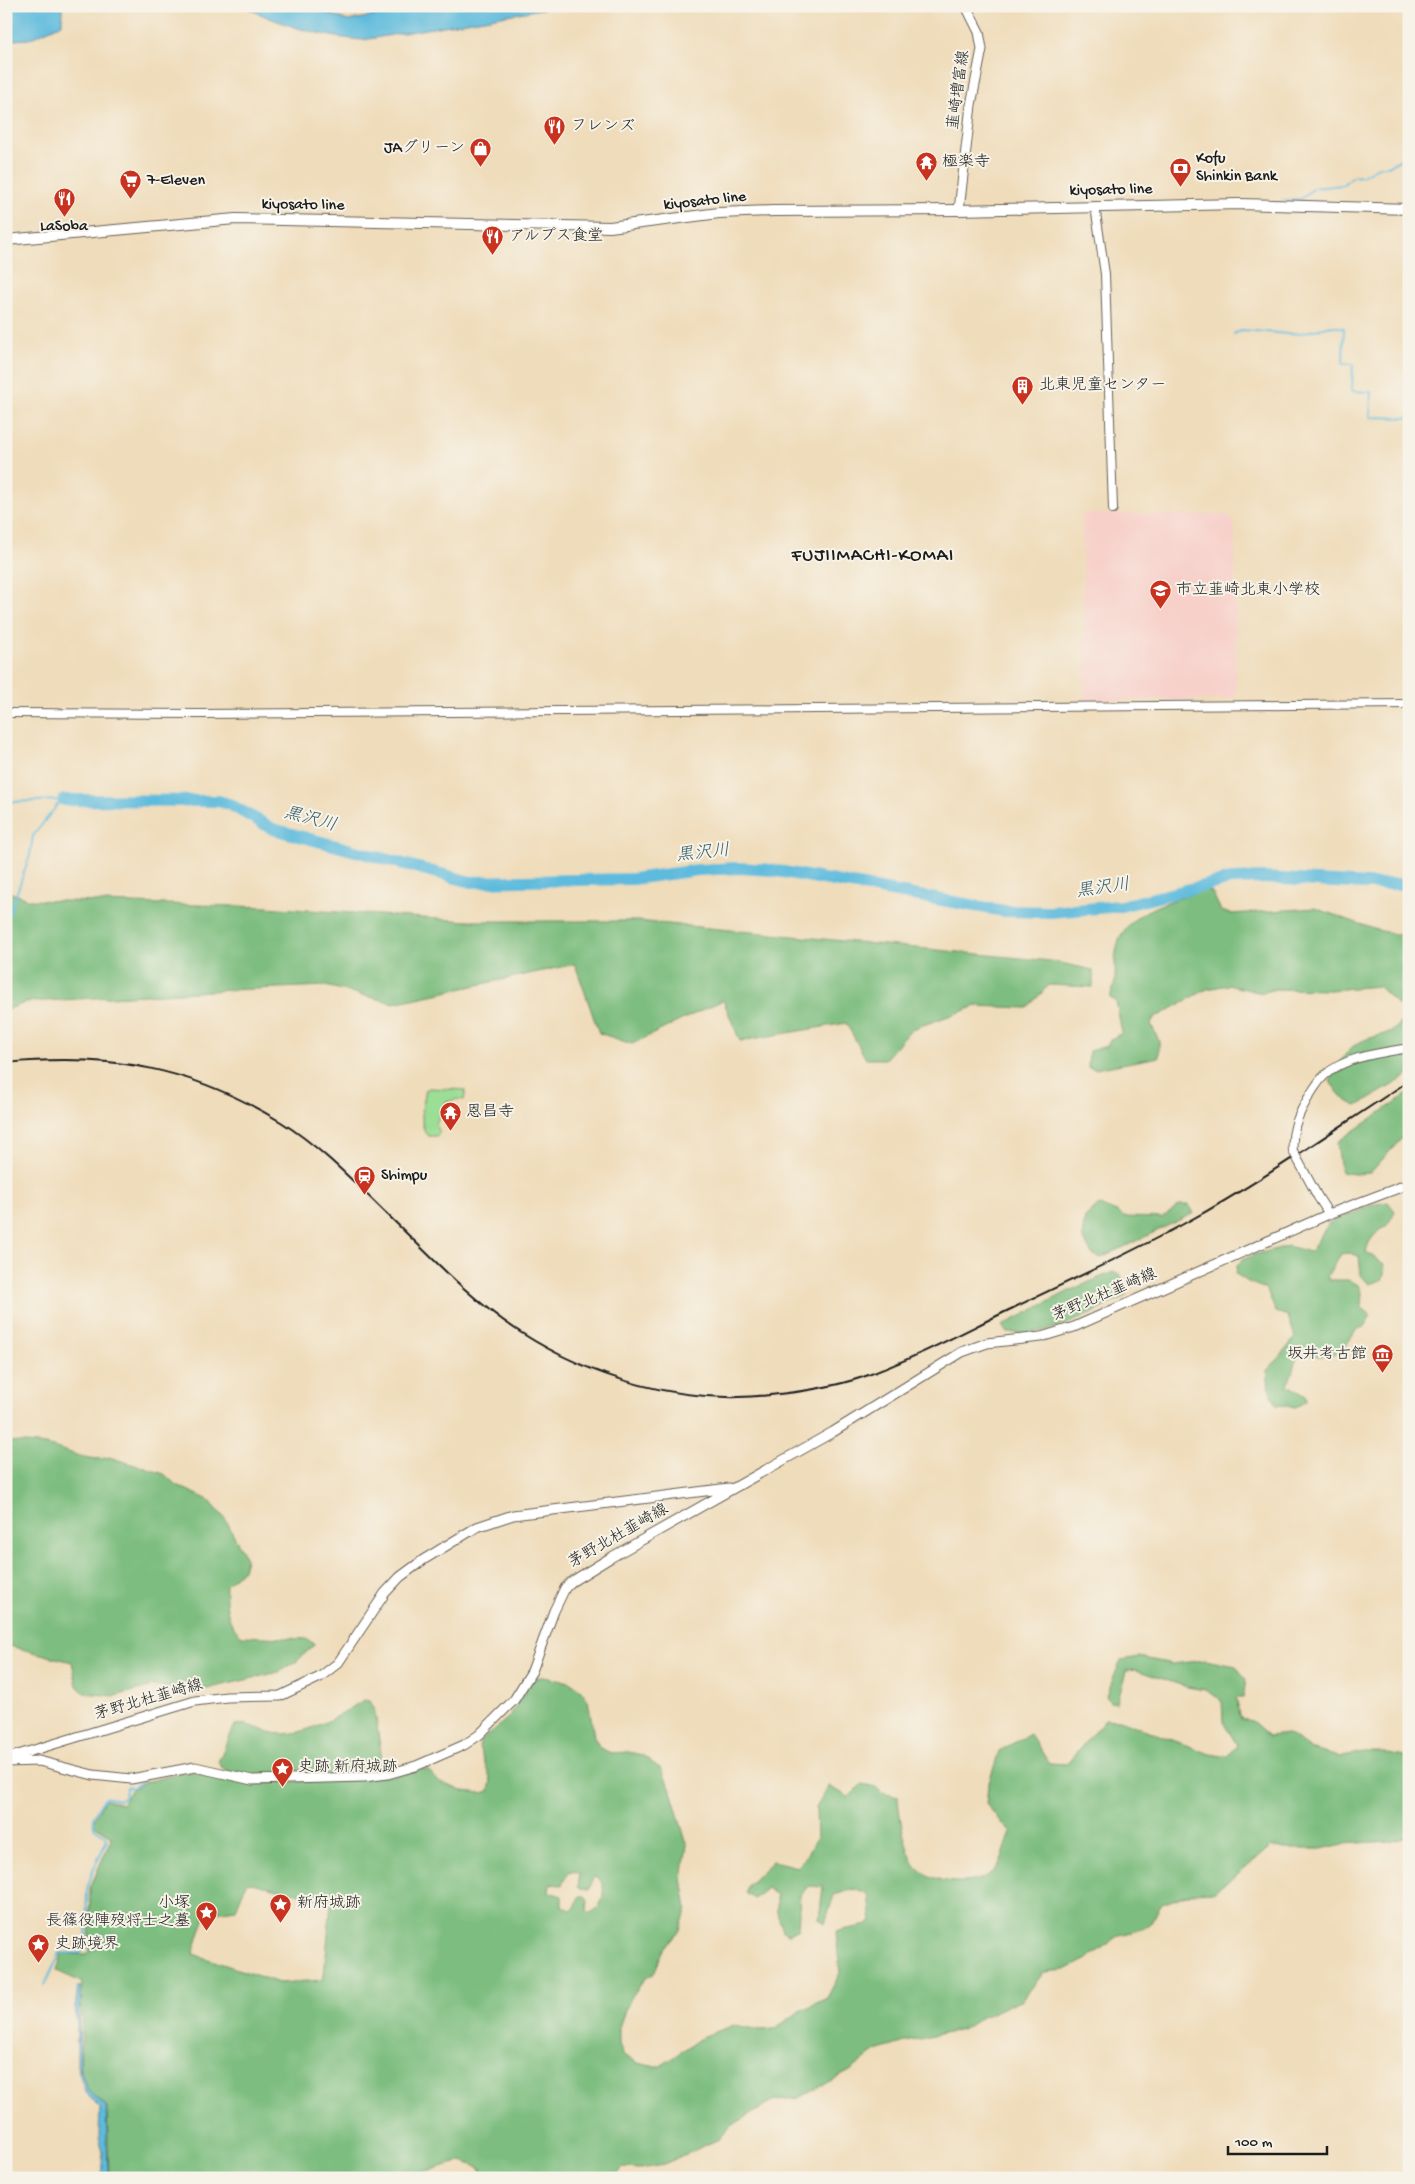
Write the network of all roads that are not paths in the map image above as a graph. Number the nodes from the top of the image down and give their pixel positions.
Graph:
1 (966, 6) edge
2 (1095, 206) junction
3 (1409, 209) edge
4 (959, 210) junction
5 (6, 240) edge
6 (1113, 509) dead end
7 (1409, 704) edge
8 (6, 712) edge
9 (1409, 1048) edge
10 (1409, 1184) edge
11 (1329, 1214) junction
12 (741, 1485) junction
13 (6, 1760) edge

1 - 4 main road, 韮崎増富線
2 - 3 highway, kiyosato line
2 - 4 highway, kiyosato line
2 - 6 street
4 - 5 highway, kiyosato line
7 - 8 street
9 - 11 street, bridge
10 - 11 main road, 茅野北杜韮崎線
11 - 12 main road, 茅野北杜韮崎線
12 - 13 main road, 茅野北杜韮崎線
12 - 13 main road, 茅野北杜韮崎線

